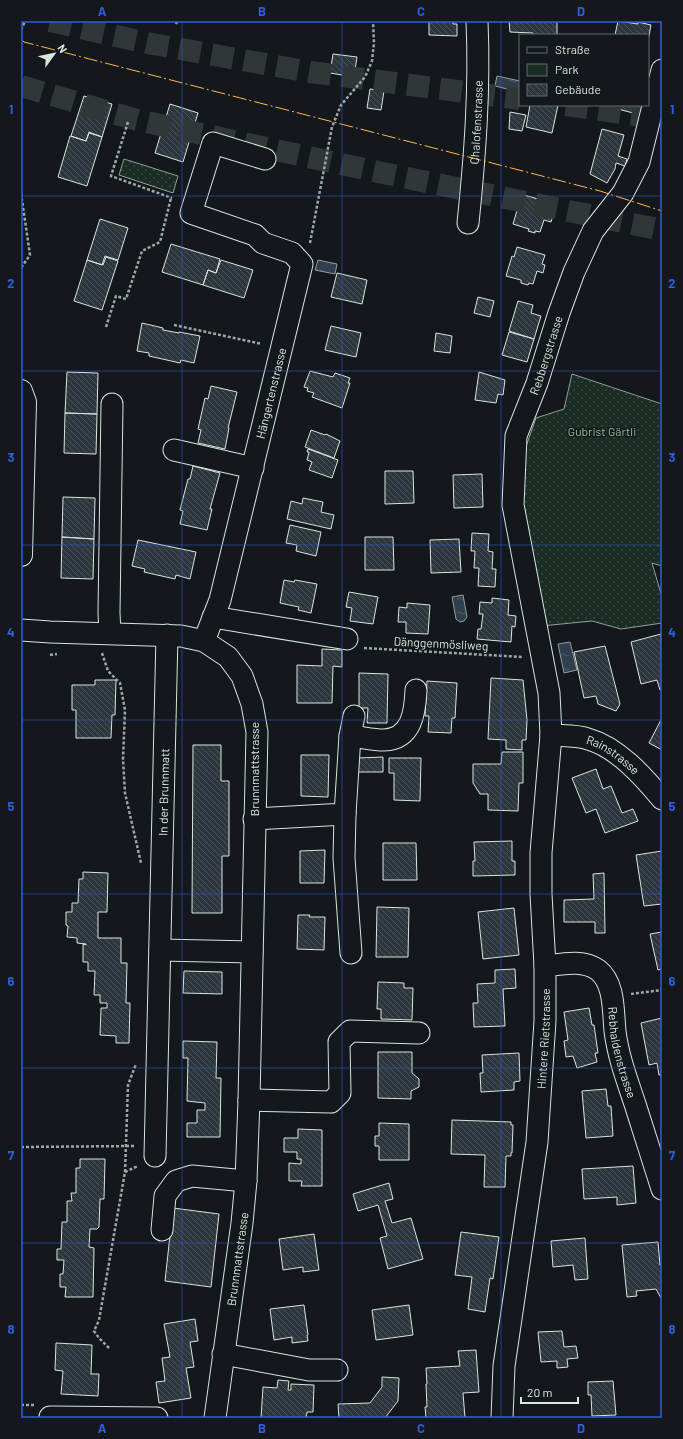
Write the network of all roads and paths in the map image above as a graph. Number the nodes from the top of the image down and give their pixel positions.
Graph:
1 (25, 21) edge
2 (373, 21) edge
3 (477, 21) edge
4 (21, 30) edge
5 (662, 70) edge
6 (128, 122) dead end
7 (265, 159) dead end
8 (21, 193) edge
9 (171, 198) junction
10 (192, 209) junction
11 (468, 222) dead end
12 (302, 264) junction
13 (21, 268) edge
14 (174, 325) dead end
15 (106, 327) dead end
16 (280, 348) junction
17 (21, 391) edge
18 (112, 404) dead end
19 (174, 450) dead end
20 (253, 468) junction
21 (21, 555) edge
22 (213, 617) junction
23 (21, 630) edge
24 (167, 635) junction
25 (347, 639) joint
26 (204, 641) junction
27 (106, 642) junction
28 (62, 653) dead end
29 (50, 655) dead end
30 (541, 658) junction
31 (416, 690) dead end
32 (354, 716) dead end
33 (551, 735) junction
34 (350, 736) junction
35 (662, 799) edge
36 (345, 814) junction
37 (254, 819) junction
38 (142, 868) dead end
39 (160, 950) junction
40 (252, 952) junction
41 (351, 952) dead end
42 (545, 966) junction
43 (662, 990) edge
44 (611, 996) junction
45 (420, 1033) dead end
46 (138, 1060) dead end
47 (249, 1100) junction
48 (126, 1146) junction
49 (21, 1147) edge
50 (156, 1150) junction
51 (125, 1172) junction
52 (246, 1181) junction
53 (662, 1189) edge
54 (162, 1230) dead end
55 (109, 1348) dead end
56 (223, 1354) junction
57 (338, 1370) dead end
58 (50, 1417) dead end
59 (114, 1418) edge
60 (157, 1418) edge
61 (215, 1418) edge
62 (502, 1418) edge

1 - 4 path
2 - 12 path
3 - 11 street, Chalofenstrasse
5 - 30 street, Rebbergstrasse
6 - 9 path
7 - 10 street
8 - 13 path
9 - 10 path
9 - 15 path
10 - 12 street
12 - 16 street, Hängertenstrasse
14 - 16 path
16 - 20 street, Hängertenstrasse
17 - 21 main road
18 - 27 street
19 - 20 street
20 - 22 street, Hängertenstrasse
22 - 25 street
22 - 26 street, Hängertenstrasse
23 - 27 street, Brunnmattstrasse
24 - 26 street, Brunnmattstrasse
24 - 27 street, Brunnmattstrasse
24 - 39 street, In der Brunnmatt
25 - 30 path, Dänggenmösliweg
26 - 37 street, Brunnmattstrasse
27 - 38 path
28 - 29 path
30 - 33 street, Hintere Rietstrasse
31 - 34 street
32 - 34 street
33 - 35 street, Rainstrasse
33 - 42 street, Hintere Rietstrasse
34 - 36 street
36 - 37 street
36 - 41 street
37 - 40 street, Brunnmattstrasse
39 - 40 street
39 - 50 street, In der Brunnmatt
40 - 47 street, Brunnmattstrasse
42 - 44 street, Rebhaldenstrasse
42 - 62 street, Hintere Rietstrasse
43 - 44 path
44 - 53 street, Rebhaldenstrasse
45 - 47 street
46 - 48 path
47 - 52 street, Brunnmattstrasse
48 - 49 path
48 - 50 path
48 - 51 path
50 - 51 path
51 - 55 path
52 - 54 street
52 - 56 street, Brunnmattstrasse
56 - 57 street
56 - 61 street, Brunnmattstrasse
58 - 59 street
59 - 60 street

